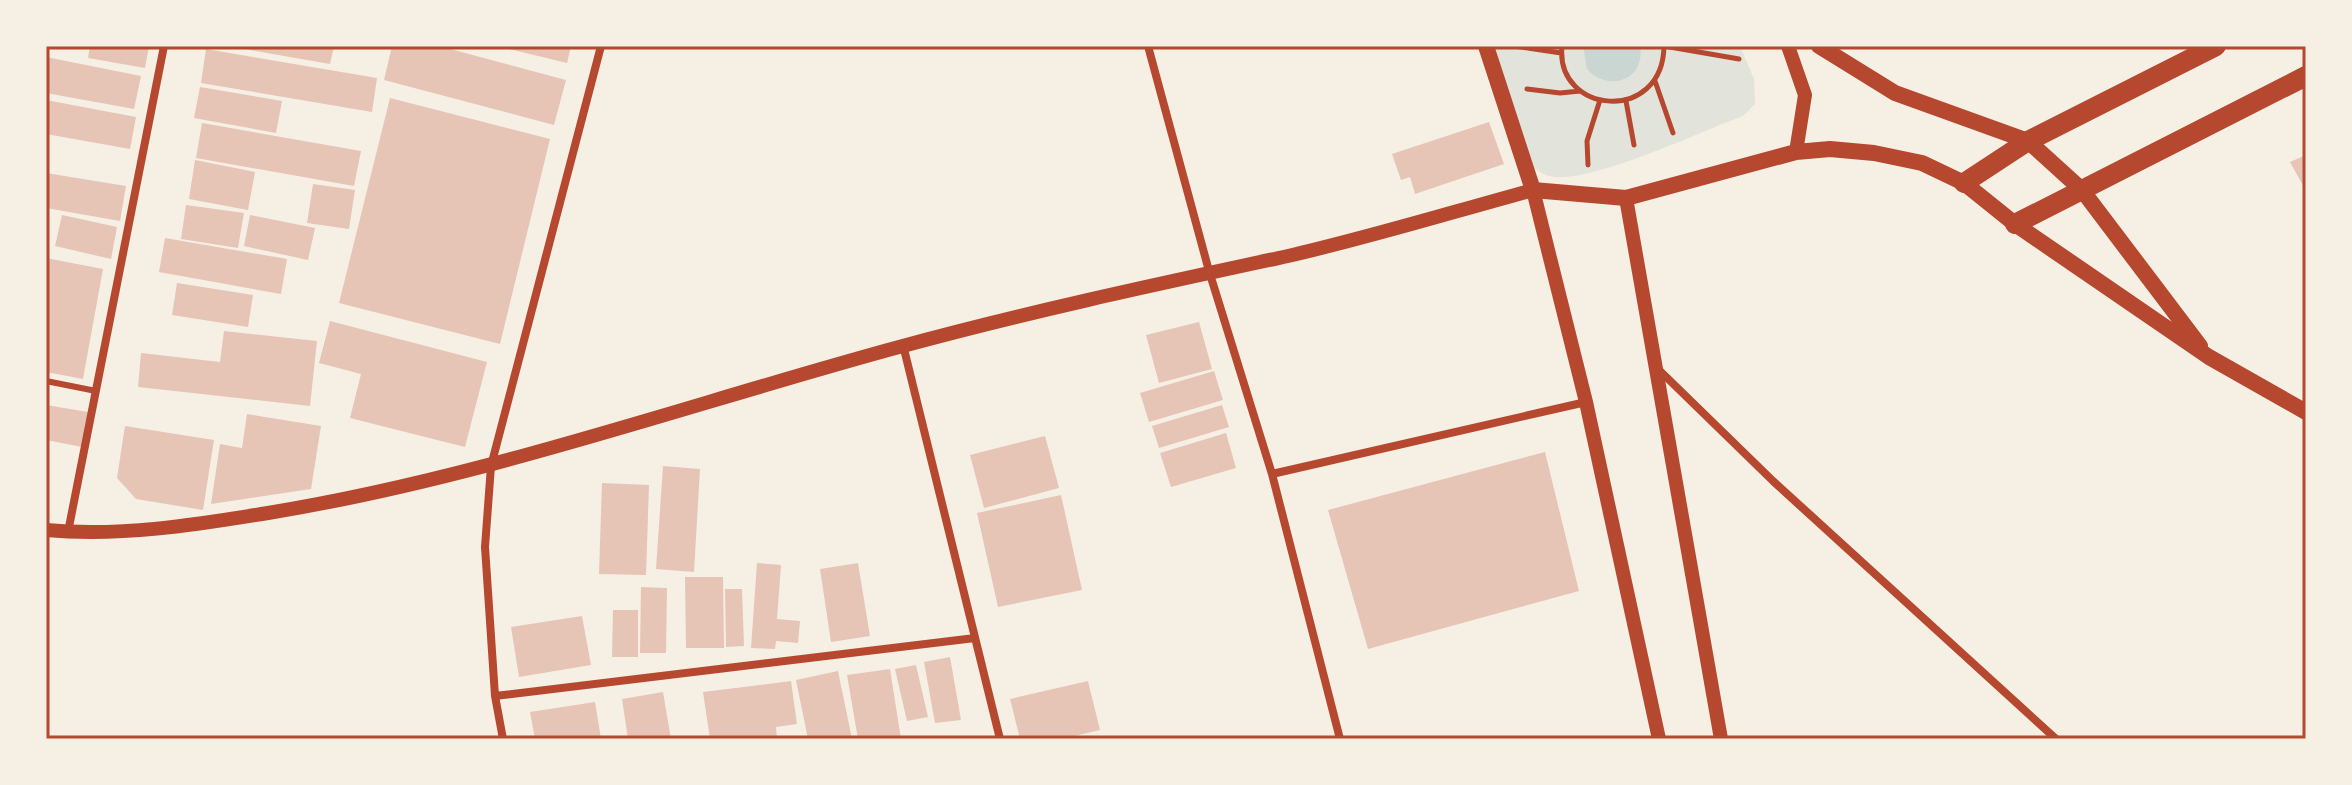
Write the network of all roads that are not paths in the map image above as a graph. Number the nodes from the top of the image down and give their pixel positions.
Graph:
1 (164, 46) edge
2 (601, 46) edge
3 (1148, 46) edge
4 (1486, 46) edge
5 (1788, 46) edge
6 (1819, 46) edge
7 (2216, 46) edge
8 (2306, 76) edge
9 (2028, 141) junction
10 (1796, 152) junction
11 (1964, 183) junction
12 (1533, 190) junction
13 (2082, 190) junction
14 (1626, 198) junction
15 (2015, 224) junction
16 (1209, 271) junction
17 (903, 345) junction
18 (2209, 357) junction
19 (1658, 369) junction
20 (46, 381) edge
21 (96, 391) junction
22 (1586, 402) junction
23 (2304, 407) edge
24 (491, 466) junction
25 (1272, 474) junction
26 (46, 530) edge
27 (68, 532) junction
28 (975, 638) junction
29 (495, 696) junction
30 (503, 739) edge
31 (1000, 739) edge
32 (1340, 739) edge
33 (1659, 739) edge
34 (1721, 739) edge
35 (2056, 739) edge

1 - 21 street
2 - 24 street
3 - 16 street
4 - 12 main road
5 - 10 street
6 - 9 main road
7 - 9 main road
8 - 13 main road
9 - 11 main road
9 - 13 main road
10 - 11 main road
10 - 14 main road
11 - 15 main road
12 - 14 main road
12 - 16 street
12 - 22 street
13 - 15 main road
13 - 18 main road
14 - 19 street
15 - 18 main road
16 - 17 street
16 - 25 street
17 - 24 street
17 - 28 street
18 - 23 main road
19 - 34 street
19 - 35 street
20 - 21 lane
21 - 27 street
22 - 25 street
22 - 33 street
24 - 27 street
24 - 29 street
25 - 32 street
26 - 27 street
28 - 29 street
28 - 31 street
29 - 30 street

